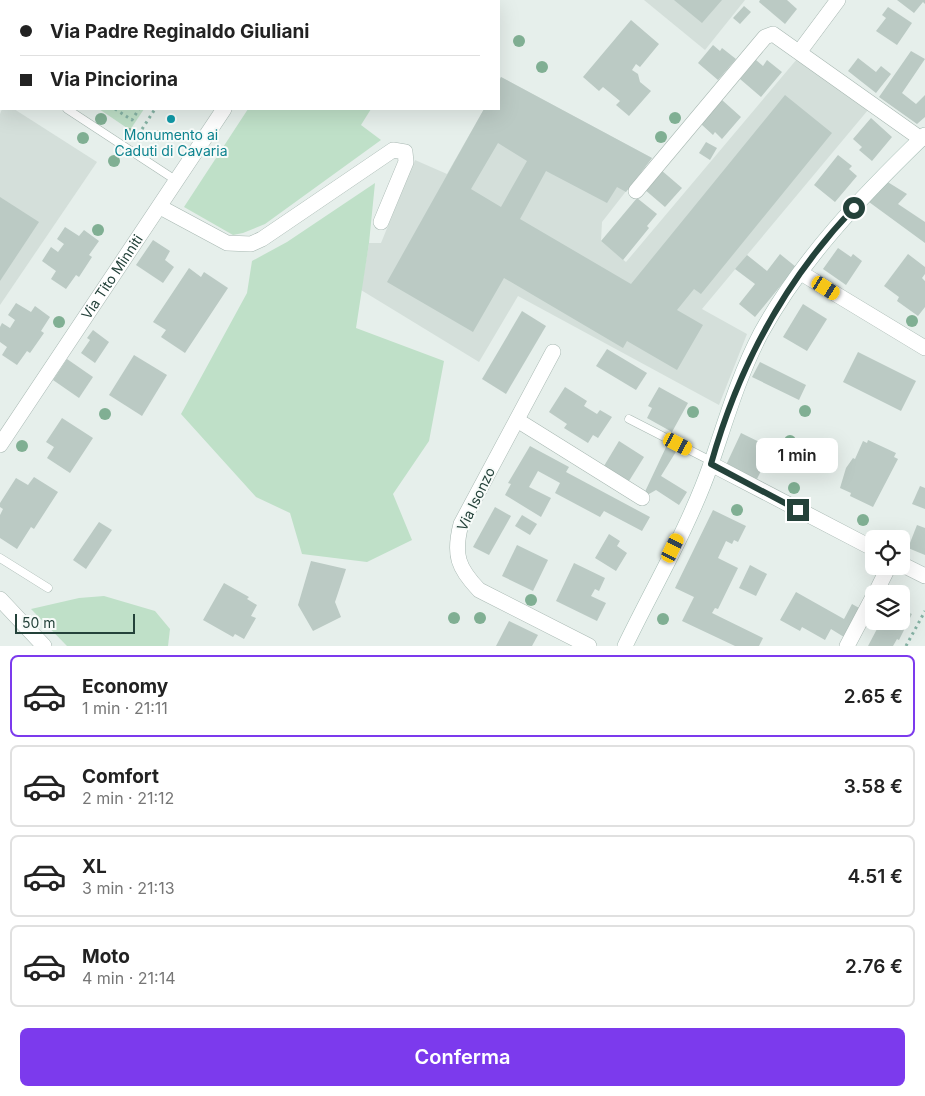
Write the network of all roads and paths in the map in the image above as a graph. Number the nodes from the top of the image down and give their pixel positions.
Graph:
1 (838, 0) edge
2 (800, 51) junction
3 (70, 110) edge
4 (117, 110) edge
5 (138, 110) edge
6 (154, 110) edge
7 (223, 110) edge
8 (923, 137) edge
9 (129, 149) junction
10 (177, 181) junction
11 (636, 191) dead end
12 (160, 207) junction
13 (381, 222) dead end
14 (801, 272) junction
15 (925, 348) edge
16 (553, 352) dead end
17 (629, 419) dead end
18 (517, 420) junction
19 (0, 445) edge
20 (711, 462) junction
21 (642, 498) dead end
22 (865, 544) edge
23 (0, 558) edge
24 (910, 568) edge
25 (925, 576) edge
26 (48, 588) dead end
27 (0, 599) edge
28 (865, 611) edge
29 (925, 611) edge
30 (44, 646) edge
31 (589, 646) edge
32 (625, 646) edge
33 (847, 646) edge
34 (906, 646) edge

1 - 2 street
2 - 8 street
2 - 11 street
3 - 9 lane
4 - 5 path
6 - 9 path
7 - 10 street, Via Tito Minniti
8 - 14 street
9 - 10 lane
10 - 12 street, Via Tito Minniti
12 - 13 street
12 - 19 street, Via Tito Minniti
14 - 15 street
14 - 20 street
16 - 18 street, Via Isonzo
17 - 20 lane
18 - 21 street
18 - 31 street, Via Isonzo
20 - 22 street
20 - 32 street
23 - 26 lane
24 - 25 street
27 - 30 street
28 - 33 street
29 - 34 path

